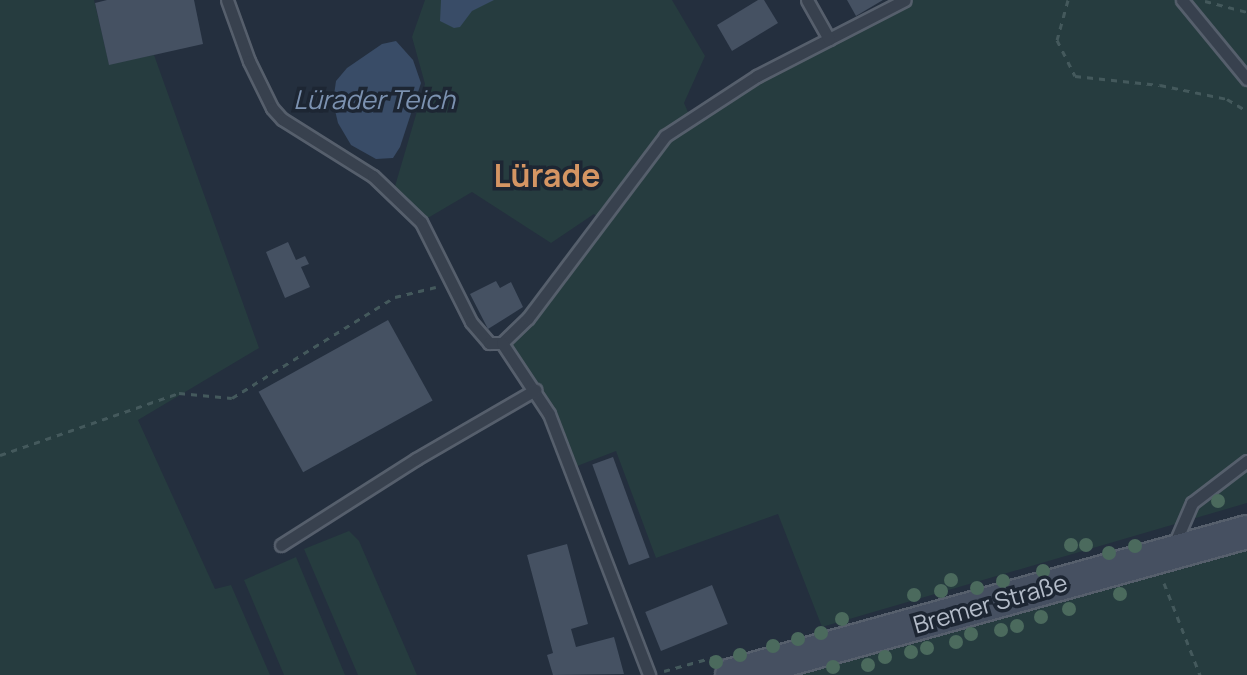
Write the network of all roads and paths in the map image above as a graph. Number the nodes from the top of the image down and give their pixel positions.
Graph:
1 (227, 0) edge
2 (807, 0) edge
3 (905, 0) edge
4 (1068, 0) edge
5 (1182, 0) edge
6 (1197, 0) edge
7 (1247, 12) edge
8 (829, 39) junction
9 (1247, 79) edge
10 (1247, 111) edge
11 (452, 283) junction
12 (502, 343) junction
13 (535, 390) junction
14 (0, 455) edge
15 (1247, 461) edge
16 (1247, 532) edge
17 (281, 545) dead end
18 (1162, 555) junction
19 (649, 675) edge
20 (732, 675) edge
21 (1200, 675) edge

1 - 11 lane
2 - 8 lane
3 - 8 lane
4 - 10 path
5 - 9 lane
6 - 7 path
8 - 12 lane
11 - 12 lane
11 - 14 path
12 - 13 lane
13 - 17 lane
13 - 19 lane
15 - 18 lane
16 - 18 main road, Bremer Straße
18 - 20 main road, Bremer Straße
18 - 21 path

